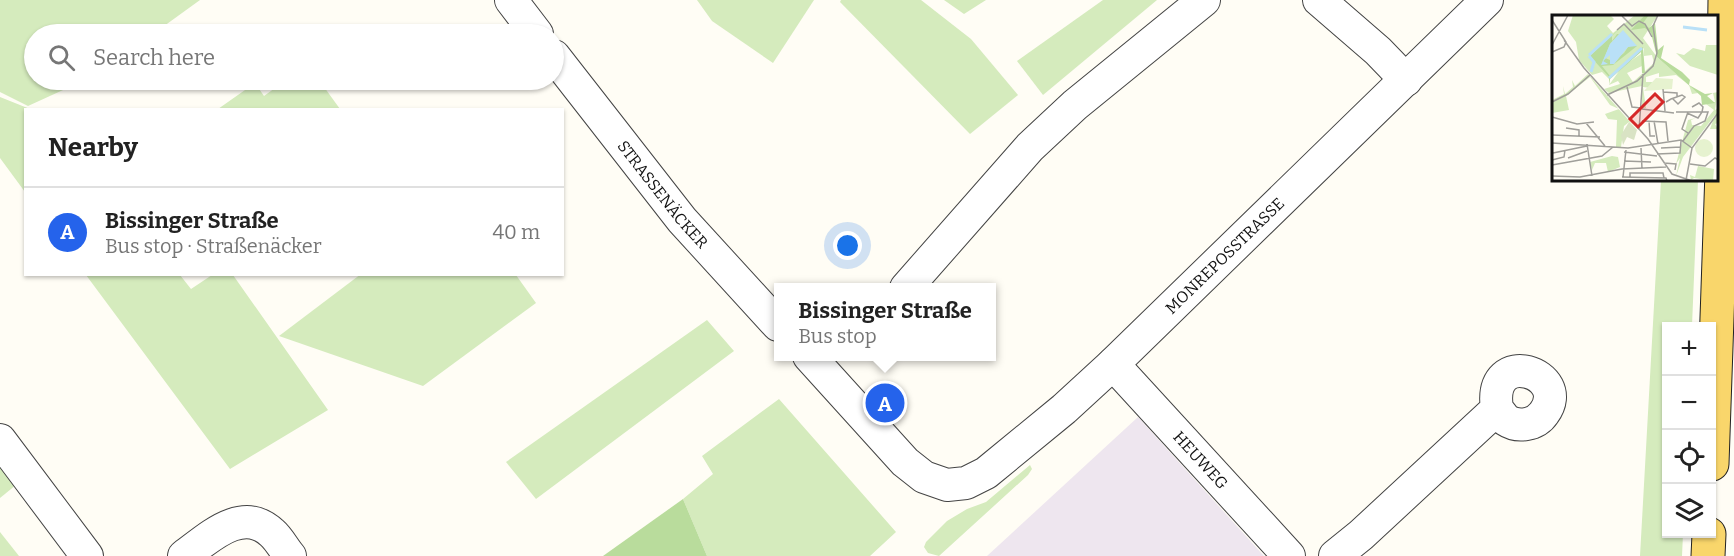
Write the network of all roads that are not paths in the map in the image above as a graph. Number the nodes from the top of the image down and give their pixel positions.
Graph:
1 (511, 0) edge
2 (1204, 0) edge
3 (1319, 0) edge
4 (1487, 0) edge
5 (1725, 0) edge
6 (529, 24) edge
7 (564, 69) edge
8 (1406, 80) junction
9 (910, 283) edge
10 (774, 321) edge
11 (824, 362) edge
12 (1113, 364) junction
13 (1497, 409) dead end
14 (1713, 430) edge
15 (0, 440) edge
16 (1709, 538) edge
17 (87, 556) edge
18 (184, 556) edge
19 (290, 556) edge
20 (1288, 556) edge
21 (1335, 556) edge
22 (1708, 556) edge

1 - 6 street
2 - 9 street
3 - 8 street
4 - 8 street, MONREPOSSTRASSE
5 - 14 main road
7 - 10 street, STRASSENÄCKER
8 - 12 street, MONREPOSSTRASSE
11 - 12 street, MONREPOSSTRASSE
12 - 20 street, HEUWEG
13 - 21 street
15 - 17 street
16 - 22 main road
18 - 19 street

